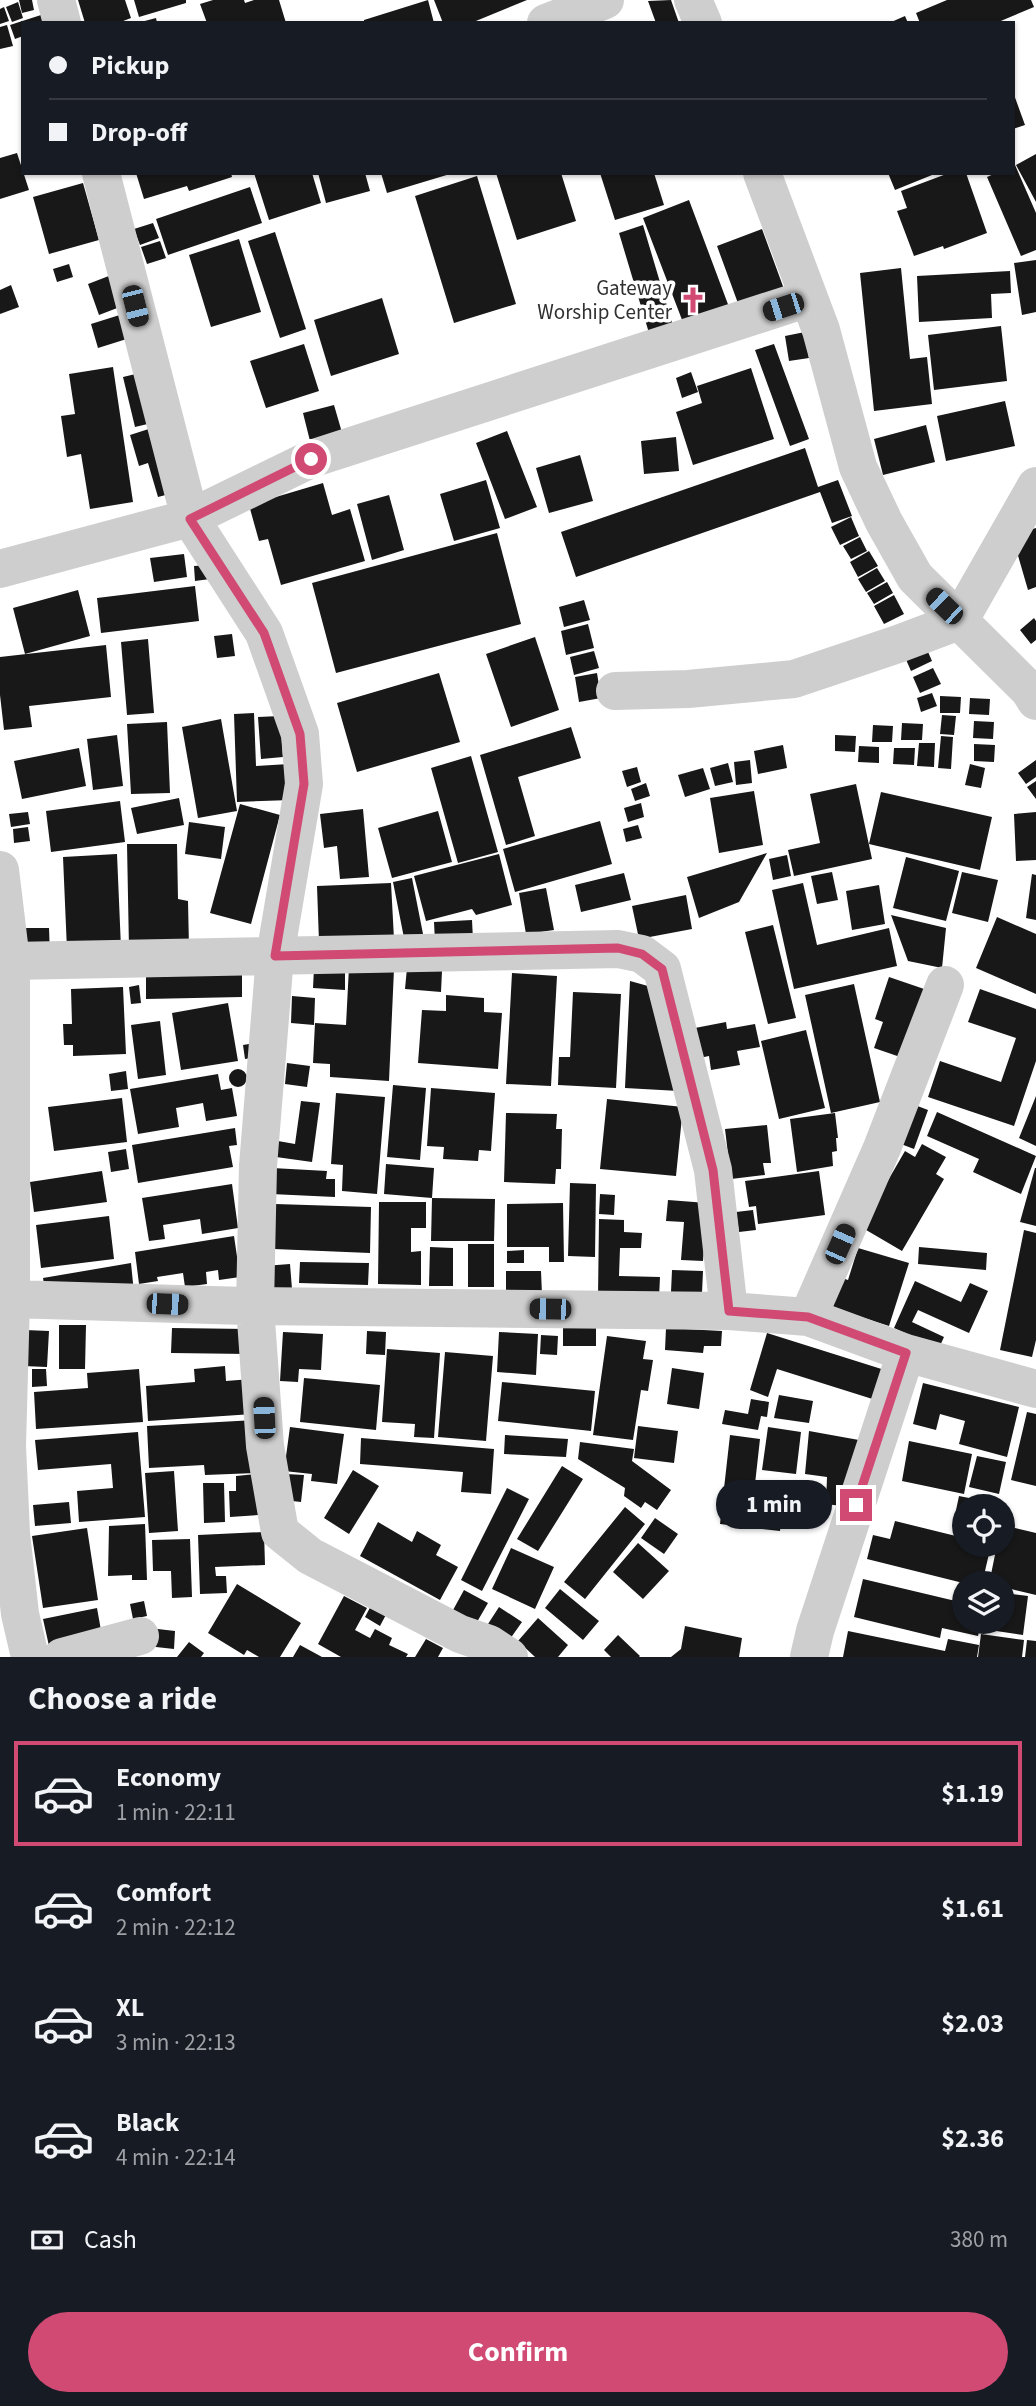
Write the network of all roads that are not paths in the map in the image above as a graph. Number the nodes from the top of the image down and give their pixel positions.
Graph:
1 (56, 0) edge
2 (605, 0) edge
3 (693, 0) edge
4 (61, 21) edge
5 (551, 21) edge
6 (702, 21) edge
7 (102, 175) edge
8 (763, 175) edge
9 (809, 298) junction
10 (1036, 486) edge
11 (190, 519) junction
12 (0, 569) edge
13 (959, 621) junction
14 (615, 691) dead end
15 (1036, 701) edge
16 (0, 870) edge
17 (275, 956) junction
18 (12, 961) junction
19 (945, 985) dead end
20 (6, 1298) edge
21 (255, 1306) junction
22 (729, 1311) junction
23 (808, 1317) junction
24 (906, 1353) junction
25 (1036, 1389) edge
26 (141, 1636) dead end
27 (30, 1657) edge
28 (62, 1657) edge
29 (509, 1657) edge
30 (809, 1657) edge

1 - 4 street
2 - 5 street
3 - 6 street
7 - 11 street
8 - 9 street
9 - 11 street
9 - 13 street
10 - 13 street
11 - 12 street
11 - 17 street
13 - 14 street
13 - 15 street
16 - 18 street
17 - 18 street
17 - 21 street
17 - 22 street
18 - 20 street
19 - 23 street
20 - 21 street
20 - 27 street
21 - 22 street
21 - 29 street
22 - 23 street
23 - 24 street
24 - 25 street
24 - 30 street
26 - 28 street

